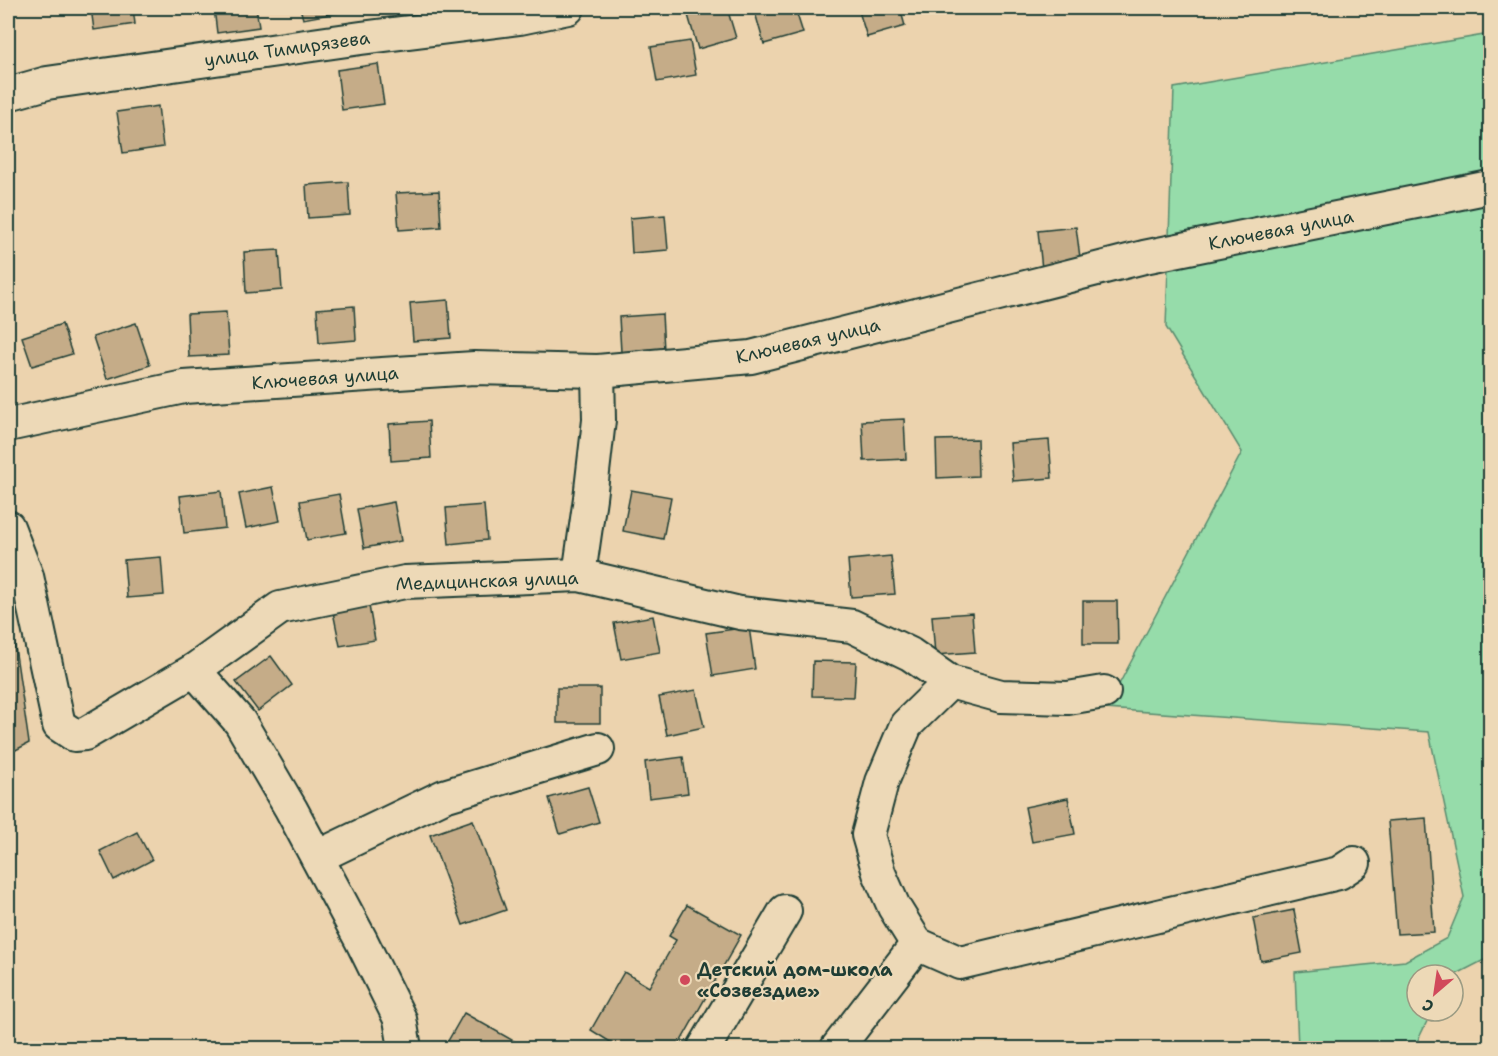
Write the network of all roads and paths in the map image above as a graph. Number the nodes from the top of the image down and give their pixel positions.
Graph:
1 (568, 8) edge
2 (8, 94) edge
3 (1491, 188) edge
4 (598, 371) junction
5 (8, 425) edge
6 (8, 527) edge
7 (579, 575) junction
8 (194, 670) junction
9 (950, 682) junction
10 (1104, 692) dead end
11 (598, 749) dead end
12 (317, 857) junction
13 (1354, 863) dead end
14 (785, 911) dead end
15 (916, 944) junction
16 (405, 1048) edge
17 (704, 1048) edge
18 (837, 1048) edge

1 - 2 street, улица Тимирязева
3 - 4 street, Ключевая улица
4 - 5 street, Ключевая улица
4 - 7 street
6 - 8 street, Медицинская улица
7 - 8 street, Медицинская улица
7 - 9 street, Медицинская улица
8 - 12 street
9 - 10 street, Медицинская улица
9 - 15 street
11 - 12 street
12 - 16 street
13 - 15 street
14 - 17 street
15 - 18 street

